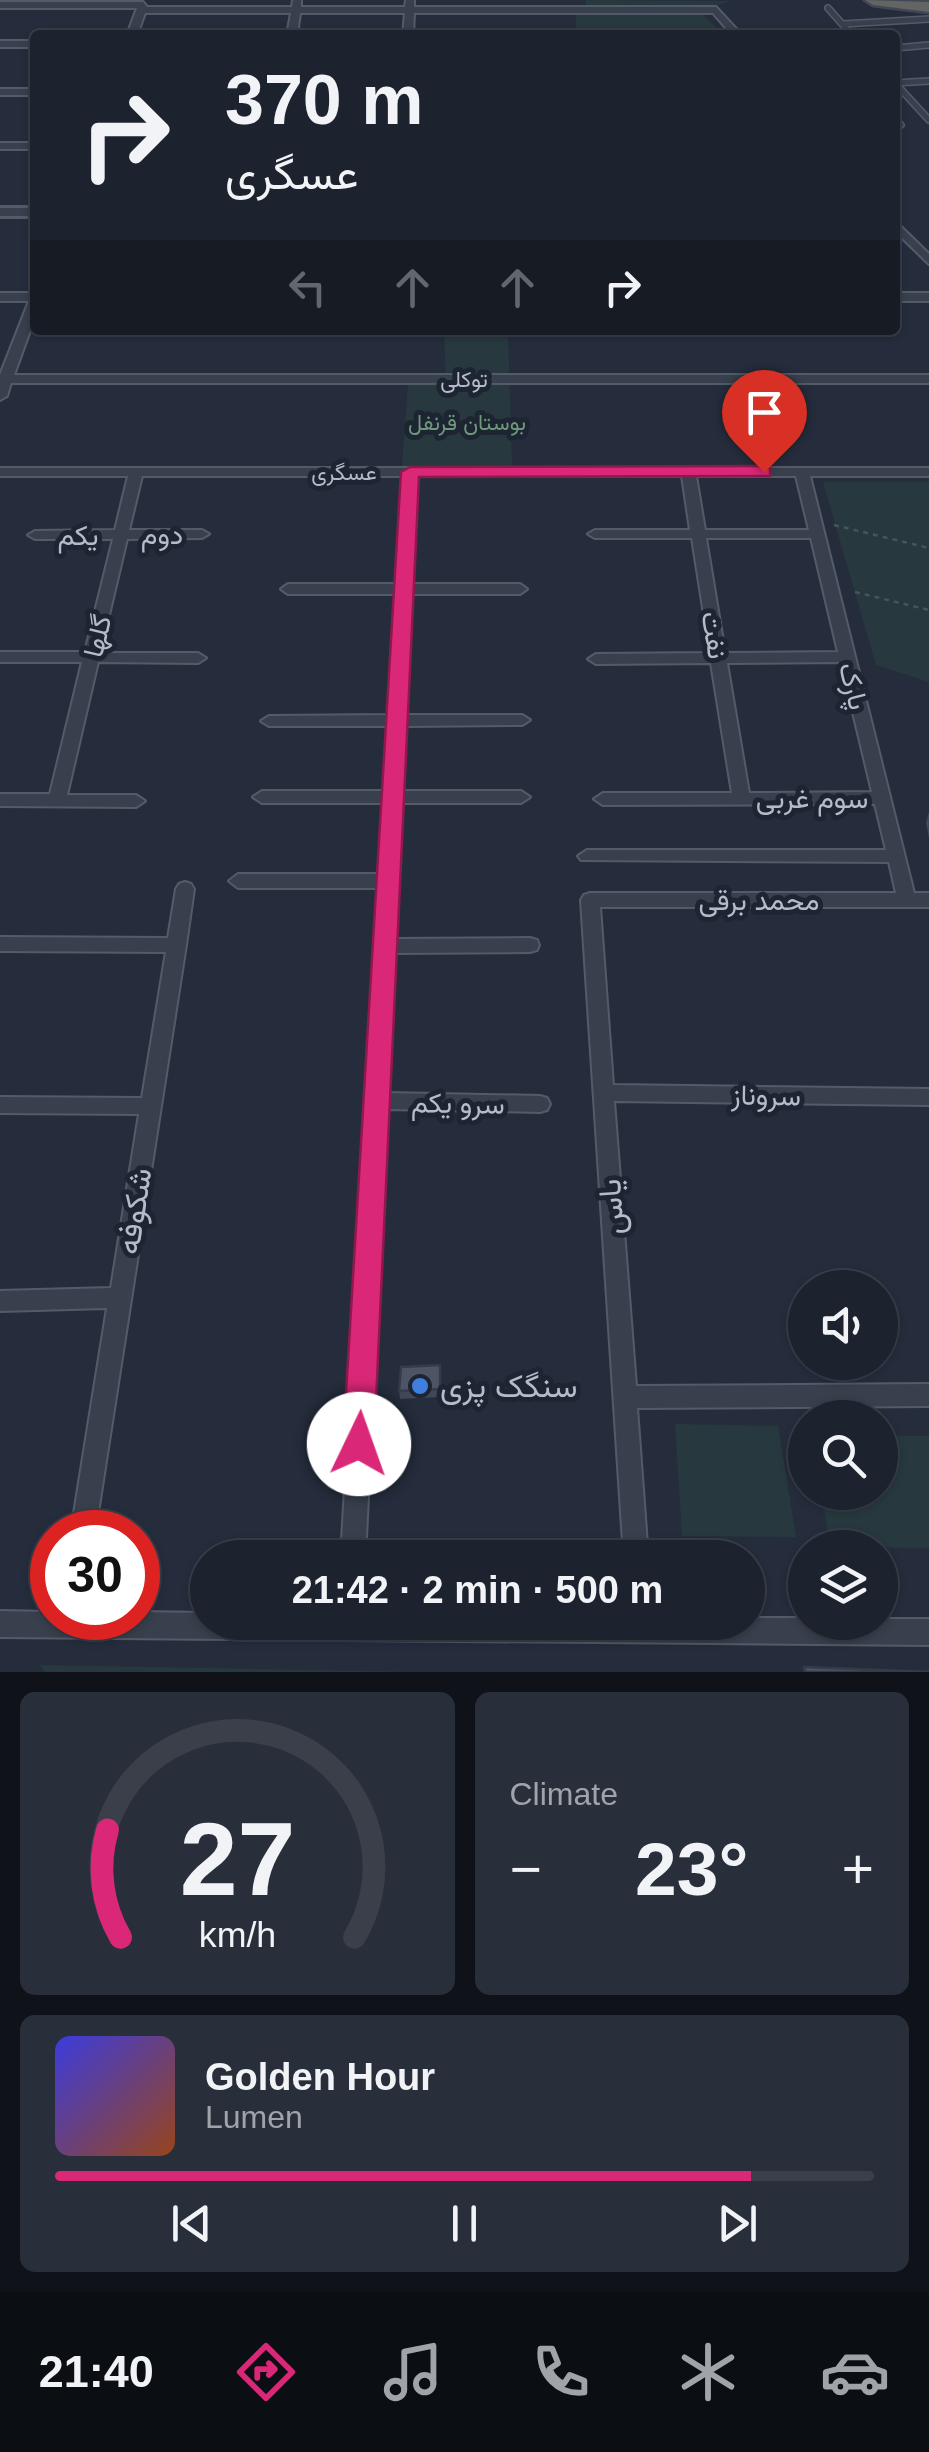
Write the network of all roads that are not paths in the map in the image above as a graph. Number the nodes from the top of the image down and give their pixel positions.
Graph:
1 (873, 0) edge
2 (0, 5) edge
3 (297, 5) edge
4 (409, 5) edge
5 (929, 7) edge
6 (142, 8) junction
7 (828, 8) dead end
8 (929, 19) edge
9 (842, 24) junction
10 (134, 30) edge
11 (293, 30) edge
12 (408, 30) edge
13 (733, 30) edge
14 (847, 30) edge
15 (0, 44) edge
16 (30, 44) edge
17 (929, 45) edge
18 (900, 48) edge
19 (929, 80) edge
20 (900, 83) edge
21 (900, 88) edge
22 (0, 92) edge
23 (30, 92) edge
24 (929, 120) edge
25 (0, 146) edge
26 (30, 146) edge
27 (0, 212) edge
28 (30, 212) edge
29 (0, 224) edge
30 (30, 224) edge
31 (900, 229) edge
32 (929, 261) edge
33 (0, 297) edge
34 (900, 297) edge
35 (929, 297) edge
36 (30, 299) edge
37 (30, 312) edge
38 (3, 379) edge
39 (929, 379) edge
40 (0, 396) edge
41 (0, 472) edge
42 (136, 472) junction
43 (410, 472) junction
44 (688, 472) junction
45 (802, 472) junction
46 (929, 472) edge
47 (121, 534) junction
48 (202, 534) dead end
49 (596, 534) dead end
50 (698, 534) junction
51 (817, 534) junction
52 (35, 535) dead end
53 (288, 588) dead end
54 (404, 589) junction
55 (520, 589) dead end
56 (0, 657) edge
57 (92, 658) junction
58 (198, 658) dead end
59 (718, 658) junction
60 (848, 658) junction
61 (596, 659) dead end
62 (397, 720) junction
63 (522, 720) dead end
64 (269, 721) dead end
65 (262, 797) dead end
66 (393, 797) junction
67 (521, 797) dead end
68 (603, 798) dead end
69 (742, 798) junction
70 (882, 798) junction
71 (0, 800) edge
72 (57, 801) junction
73 (136, 801) dead end
74 (587, 856) dead end
75 (897, 856) junction
76 (238, 881) dead end
77 (388, 881) junction
78 (186, 889) dead end
79 (590, 900) joint
80 (907, 900) junction
81 (929, 900) edge
82 (0, 944) edge
83 (176, 945) junction
84 (530, 945) dead end
85 (385, 946) junction
86 (603, 1093) junction
87 (929, 1097) edge
88 (377, 1101) junction
89 (540, 1104) dead end
90 (0, 1105) edge
91 (151, 1106) junction
92 (120, 1298) junction
93 (0, 1301) edge
94 (929, 1395) edge
95 (624, 1397) junction
96 (86, 1510) edge
97 (354, 1540) edge
98 (635, 1540) edge
99 (160, 1621) edge
100 (30, 1622) edge
101 (190, 1622) edge
102 (0, 1624) edge
103 (765, 1629) edge
104 (929, 1632) edge

1 - 5 highway
2 - 6 street
3 - 4 street
3 - 6 street
3 - 11 street
4 - 12 street
4 - 13 street
6 - 10 street
7 - 9 lane
8 - 9 lane
9 - 14 lane
15 - 16 street
17 - 18 lane
19 - 20 lane
21 - 24 lane
22 - 23 street
25 - 26 street
27 - 28 street
29 - 30 street
31 - 32 street
33 - 36 street
34 - 35 street
37 - 38 street
38 - 39 street, توکلی
38 - 40 street
41 - 42 street, عسگری
42 - 43 street, عسگری
42 - 47 street, گلها
43 - 44 street, عسگری
43 - 54 street
44 - 45 street, عسگری
44 - 50 street, نفت
45 - 46 street, عسگری
45 - 51 street, پارک
47 - 48 street, دوم
47 - 52 street, یکم
47 - 57 street, گلها
49 - 50 street
50 - 51 street
50 - 59 street, نفت
51 - 60 street, پارک
53 - 54 street
54 - 55 street
54 - 62 street
56 - 57 street
57 - 58 street
57 - 72 street, گلها
59 - 60 street
59 - 61 street
59 - 69 street, نفت
60 - 70 street, پارک
62 - 63 street
62 - 64 street
62 - 66 street
65 - 66 street
66 - 67 street
66 - 77 street
68 - 69 street, سوم غربی
69 - 70 street, سوم غربی
70 - 75 street, پارک
71 - 72 street
72 - 73 street
74 - 75 street, محمد برقی
75 - 80 street, پارک
76 - 77 street
77 - 85 street
78 - 83 street, شکوفه
79 - 80 street, محمد برقی
79 - 86 street, یاس
80 - 81 street, محمد برقی
82 - 83 street
83 - 91 street, شکوفه
84 - 85 street
85 - 88 street
86 - 87 street, سروناز
86 - 95 street, یاس
88 - 89 street, سرو یکم
88 - 97 street
90 - 91 street
91 - 92 street, شکوفه
92 - 93 street
92 - 96 street, شکوفه
94 - 95 street
95 - 98 street, یاس
99 - 101 street
100 - 102 street
103 - 104 street

